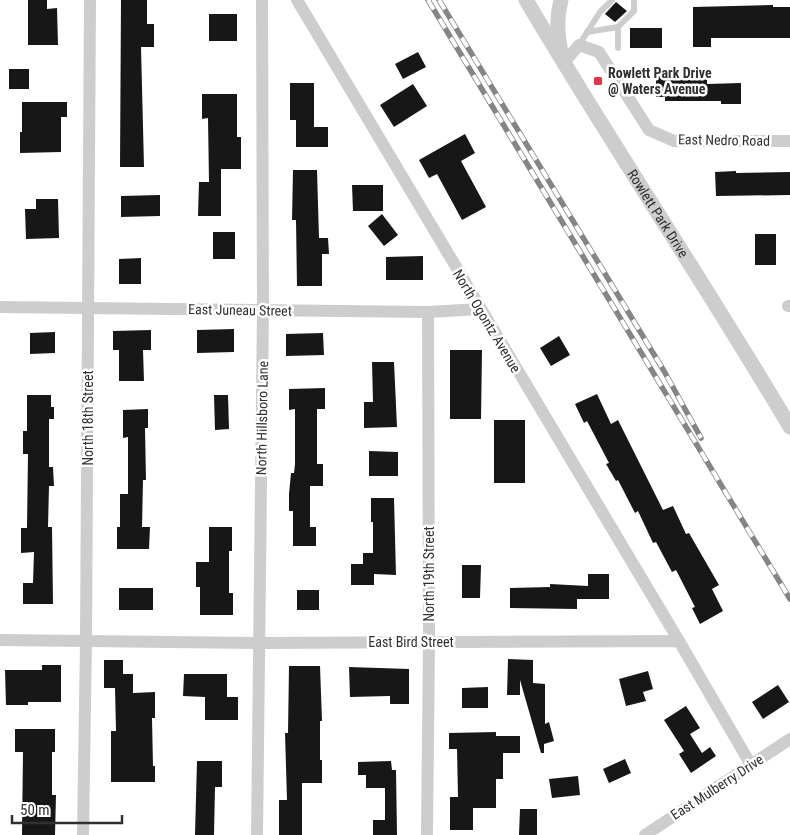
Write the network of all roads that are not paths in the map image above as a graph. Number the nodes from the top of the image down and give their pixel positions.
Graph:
1 (90, 0) edge
2 (262, 0) edge
3 (297, 0) edge
4 (526, 0) edge
5 (561, 0) edge
6 (612, 0) edge
7 (634, 0) edge
8 (618, 27) junction
9 (587, 32) junction
10 (579, 45) junction
11 (618, 48) dead end
12 (564, 64) junction
13 (790, 141) edge
14 (0, 307) edge
15 (88, 308) junction
16 (263, 310) junction
17 (480, 310) junction
18 (428, 312) junction
19 (790, 428) edge
20 (0, 640) edge
21 (86, 640) junction
22 (679, 641) junction
23 (429, 642) junction
24 (259, 643) junction
25 (790, 739) edge
26 (751, 765) junction
27 (83, 835) edge
28 (257, 835) edge
29 (427, 835) edge
30 (645, 835) edge

1 - 15 street, North 18th Street
2 - 16 street, North Hillsboro Lane
3 - 17 street, North Ogontz Avenue
4 - 12 street, Rowlett Park Drive
5 - 12 street
6 - 9 lane
7 - 8 lane
8 - 9 lane
8 - 11 lane
9 - 10 lane
10 - 12 street
10 - 13 street, East Nedro Road
12 - 19 street, Rowlett Park Drive
14 - 15 street, East Juneau Street
15 - 16 street, East Juneau Street
15 - 21 street, North 18th Street
16 - 18 street, East Juneau Street
16 - 24 street, North Hillsboro Lane
17 - 18 street, East Juneau Street
17 - 22 street, North Ogontz Avenue
18 - 23 street, North 19th Street
20 - 21 street, East Bird Street
21 - 24 street, East Bird Street
21 - 27 street, North 18th Street
22 - 23 street, East Bird Street
22 - 26 street
23 - 24 street, East Bird Street
23 - 29 street, North 19th Street
24 - 28 street, North Hillsboro Lane
25 - 26 street, East Mulberry Drive
26 - 30 street, East Mulberry Drive

